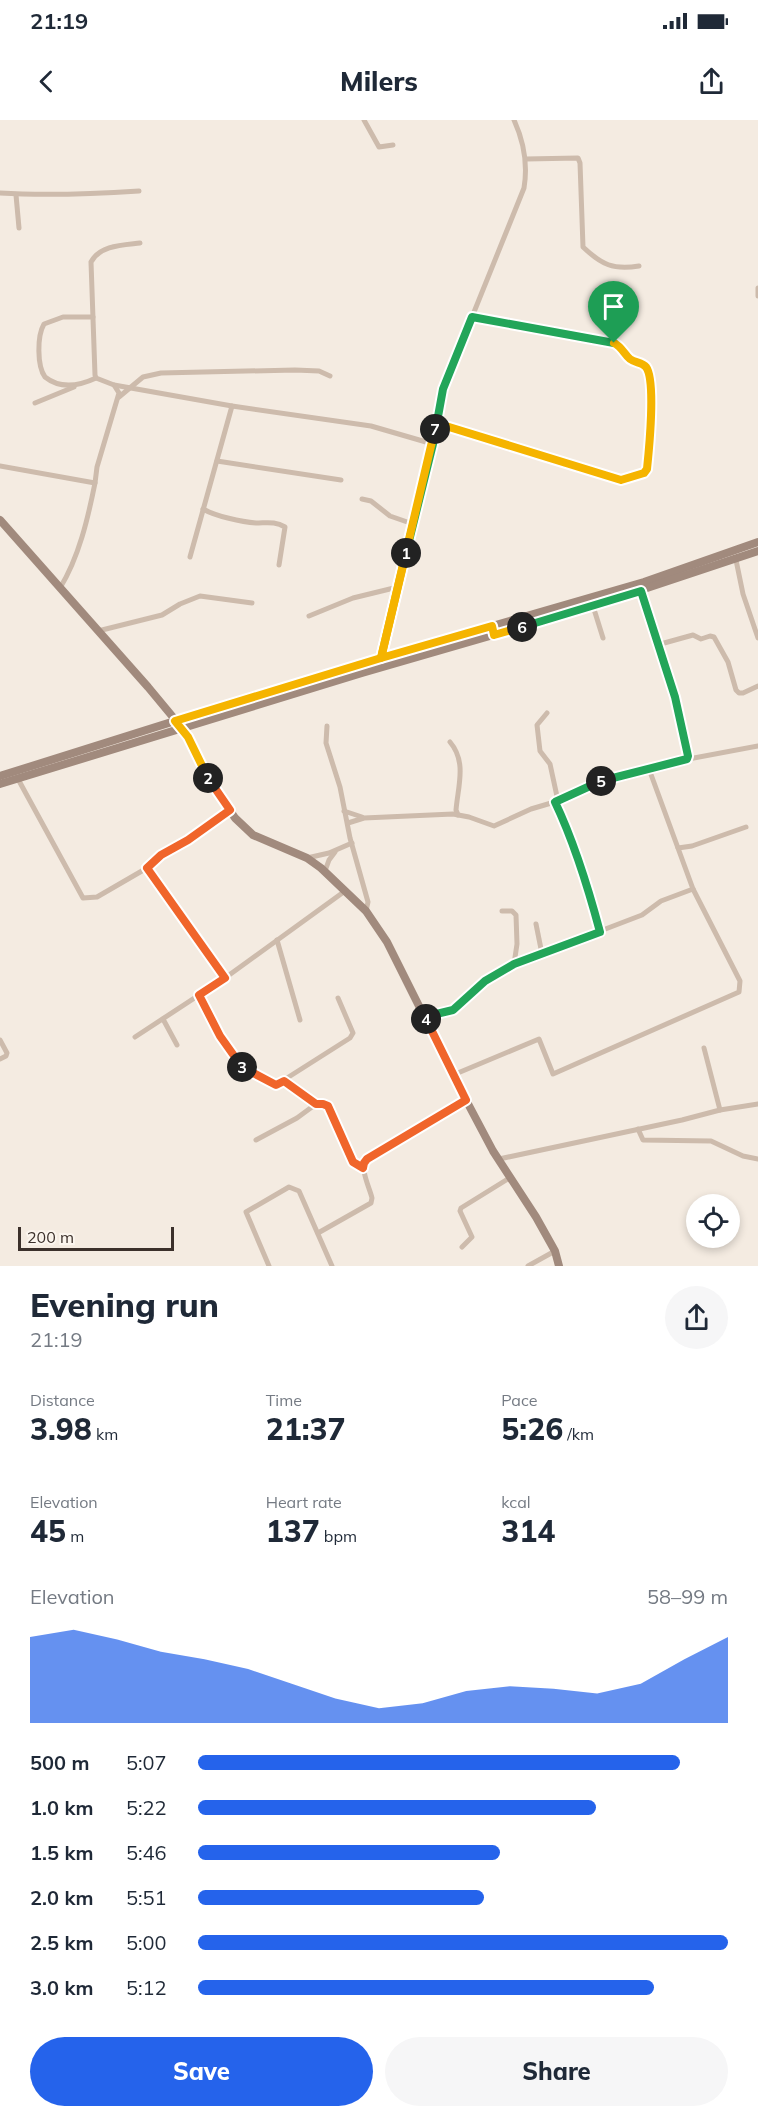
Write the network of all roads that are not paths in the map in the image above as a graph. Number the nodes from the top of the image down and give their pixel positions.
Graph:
1 (364, 120) edge
2 (514, 120) edge
3 (393, 145) dead end
4 (526, 159) junction
5 (139, 191) dead end
6 (0, 193) edge
7 (16, 195) junction
8 (19, 228) dead end
9 (140, 243) dead end
10 (639, 266) dead end
11 (758, 288) edge
12 (758, 296) edge
13 (93, 317) junction
14 (472, 317) junction
15 (330, 375) dead end
16 (96, 378) junction
17 (78, 385) junction
18 (114, 385) junction
19 (129, 388) junction
20 (119, 397) junction
21 (35, 403) dead end
22 (232, 406) junction
23 (436, 423) junction
24 (433, 444) junction
25 (217, 461) junction
26 (0, 466) edge
27 (341, 480) dead end
28 (95, 483) junction
29 (362, 499) dead end
30 (203, 509) junction
31 (0, 520) edge
32 (413, 524) junction
33 (758, 542) edge
34 (758, 551) edge
35 (190, 557) dead end
36 (735, 560) junction
37 (279, 565) dead end
38 (398, 587) junction
39 (60, 588) junction
40 (641, 591) junction
41 (252, 603) dead end
42 (593, 606) junction
43 (758, 610) edge
44 (750, 614) junction
45 (309, 616) dead end
46 (493, 630) junction
47 (98, 631) junction
48 (603, 638) dead end
49 (758, 638) edge
50 (657, 645) junction
51 (381, 658) junction
52 (758, 686) edge
53 (547, 713) dead end
54 (179, 725) junction
55 (327, 726) dead end
56 (450, 742) dead end
57 (758, 746) edge
58 (687, 759) junction
59 (649, 769) junction
60 (0, 776) edge
61 (18, 779) junction
62 (0, 784) edge
63 (556, 802) junction
64 (230, 810) junction
65 (344, 811) junction
66 (455, 813) junction
67 (364, 818) junction
68 (348, 823) junction
69 (746, 827) dead end
70 (352, 843) junction
71 (678, 848) junction
72 (336, 850) junction
73 (307, 858) junction
74 (147, 868) junction
75 (325, 871) junction
76 (693, 889) junction
77 (345, 891) junction
78 (366, 911) junction
79 (502, 911) dead end
80 (536, 924) dead end
81 (600, 932) junction
82 (277, 940) junction
83 (542, 954) junction
84 (514, 964) junction
85 (225, 978) junction
86 (199, 995) junction
87 (338, 998) dead end
88 (424, 1017) junction
89 (163, 1019) junction
90 (300, 1020) dead end
91 (135, 1037) dead end
92 (0, 1040) edge
93 (177, 1045) dead end
94 (704, 1048) dead end
95 (0, 1059) edge
96 (453, 1075) junction
97 (284, 1081) junction
98 (466, 1100) junction
99 (316, 1104) junction
100 (758, 1104) edge
101 (720, 1110) junction
102 (638, 1129) junction
103 (256, 1140) dead end
104 (499, 1159) junction
105 (758, 1159) edge
106 (363, 1168) junction
107 (511, 1177) junction
108 (318, 1233) junction
109 (462, 1247) dead end
110 (555, 1251) junction
111 (269, 1266) edge
112 (332, 1266) edge
113 (528, 1266) edge
114 (559, 1266) edge

1 - 3 street
2 - 4 street
4 - 10 street
4 - 14 street
5 - 7 street
6 - 7 street
7 - 8 street
9 - 13 street
11 - 12 street
13 - 16 street
13 - 17 street
14 - 23 street
14 - 23 street
15 - 19 street
16 - 17 street
16 - 18 street
17 - 21 street
18 - 19 street
18 - 20 street
19 - 20 street
19 - 22 street
20 - 28 street
22 - 24 street
22 - 25 street
23 - 24 street
24 - 32 street
25 - 27 street
25 - 30 street
26 - 28 street
28 - 39 street
29 - 32 street
30 - 35 street
30 - 37 street
31 - 39 street
32 - 38 street
33 - 46 street
34 - 36 street
36 - 40 street
36 - 44 street
38 - 45 street
38 - 51 street
39 - 47 street
40 - 42 street
40 - 50 street
41 - 47 street
42 - 46 street
42 - 48 street
43 - 44 street
44 - 49 street
46 - 51 street
46 - 54 street
47 - 54 street
50 - 52 street
50 - 58 street
51 - 54 street
53 - 63 street
54 - 60 street
54 - 61 street
54 - 64 street
55 - 65 street
56 - 66 street
57 - 58 street
58 - 59 street
59 - 63 street
59 - 71 street
61 - 62 street
61 - 74 street
63 - 66 street
63 - 81 street
64 - 73 street
64 - 74 street
65 - 67 street
65 - 68 street
66 - 67 street
67 - 68 street
68 - 70 street
69 - 71 street
70 - 72 street
70 - 78 street
71 - 76 street
72 - 73 street
72 - 75 street
73 - 75 street
74 - 85 street
75 - 77 street
76 - 81 street
76 - 96 street
77 - 78 street
77 - 82 street
78 - 88 street
79 - 84 street
80 - 83 street
81 - 83 street
82 - 85 street
82 - 90 street
83 - 84 street
84 - 88 street
85 - 86 street
86 - 89 street
86 - 97 street
87 - 97 street
88 - 96 street
89 - 91 street
89 - 93 street
92 - 95 street
94 - 101 street
96 - 98 street
97 - 99 street
98 - 104 street
98 - 106 street
99 - 103 street
99 - 106 street
100 - 101 street
101 - 102 street
102 - 104 street
102 - 105 street
104 - 107 street
106 - 108 street
107 - 109 street
107 - 110 street
108 - 111 street
108 - 112 street
110 - 113 street
110 - 114 street

